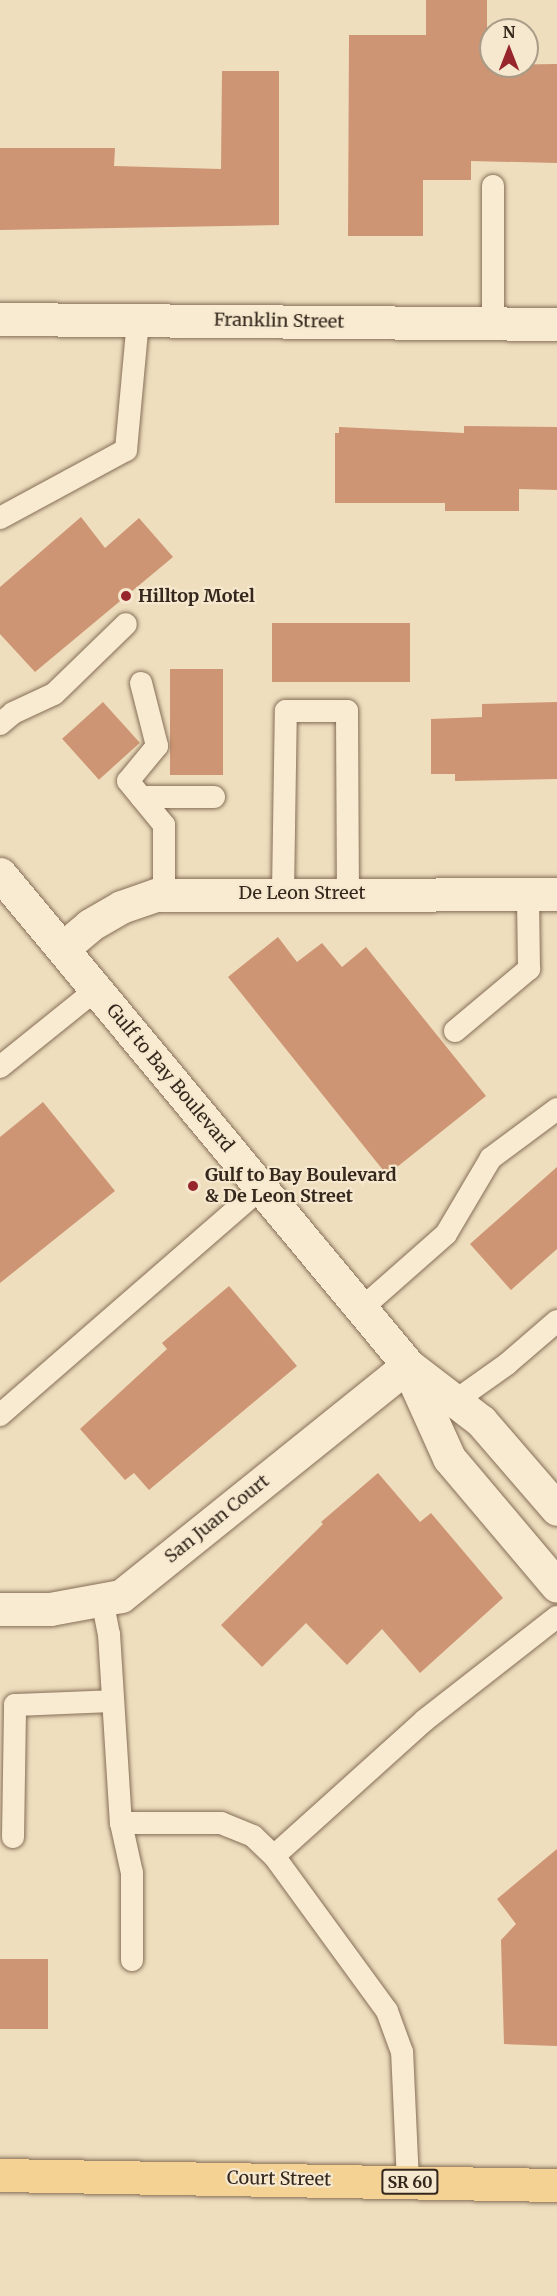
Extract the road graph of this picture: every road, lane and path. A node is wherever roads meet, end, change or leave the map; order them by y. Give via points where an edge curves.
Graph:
1 (493, 186) dead end
2 (0, 319) edge
3 (138, 320) junction
4 (493, 324) junction
5 (557, 324) edge
6 (0, 518) edge
7 (126, 624) dead end
8 (141, 683) dead end
9 (0, 724) edge
10 (141, 797) junction
11 (214, 797) dead end
12 (0, 874) edge
13 (283, 892) junction
14 (348, 893) junction
15 (543, 894) edge
16 (164, 895) junction
17 (63, 948) junction
18 (97, 989) junction
19 (455, 1031) dead end
20 (0, 1067) edge
21 (557, 1109) edge
22 (261, 1188) junction
23 (361, 1310) junction
24 (557, 1321) edge
25 (408, 1365) junction
26 (455, 1401) junction
27 (0, 1416) edge
28 (557, 1509) edge
29 (557, 1586) edge
30 (102, 1599) junction
31 (0, 1609) edge
32 (557, 1617) edge
33 (113, 1701) junction
34 (121, 1823) junction
35 (13, 1837) dead end
36 (274, 1856) junction
37 (132, 1960) dead end
38 (0, 2175) edge
39 (408, 2182) junction
40 (557, 2185) edge

1 - 4 lane
2 - 3 street, Franklin Street
3 - 4 street, Franklin Street
3 - 6 lane via 126,450
4 - 5 street, Franklin Street
7 - 9 lane via 54,694 13,713
8 - 10 lane via 157,746 128,781
10 - 11 lane
10 - 16 lane via 164,825
12 - 17 street, Gulf to Bay Boulevard
13 - 14 street, De Leon Street
13 - 14 lane via 286,711 347,711
13 - 16 street, De Leon Street
14 - 15 street, De Leon Street
15 - 19 lane via 529,969
16 - 17 street, De Leon Street via 120,907
17 - 18 street, Gulf to Bay Boulevard
18 - 20 lane
18 - 22 street, Gulf to Bay Boulevard
21 - 23 lane via 491,1158 446,1234
22 - 23 street, Gulf to Bay Boulevard
22 - 27 lane
23 - 25 street, Gulf to Bay Boulevard
24 - 26 lane
25 - 26 street, Gulf to Bay Boulevard
25 - 29 street, Gulf to Bay Boulevard via 449,1458
25 - 30 street, San Juan Court via 121,1596
26 - 28 street, Gulf to Bay Boulevard via 481,1421
30 - 31 street, San Juan Court via 50,1609
30 - 33 lane
32 - 36 lane via 425,1720
33 - 34 lane
33 - 35 lane via 15,1705
34 - 36 lane via 221,1823 253,1836
34 - 37 lane via 132,1873
36 - 39 lane via 387,2011 402,2052
38 - 39 main road, Court Street / SR 60
39 - 40 main road, Court Street / SR 60

